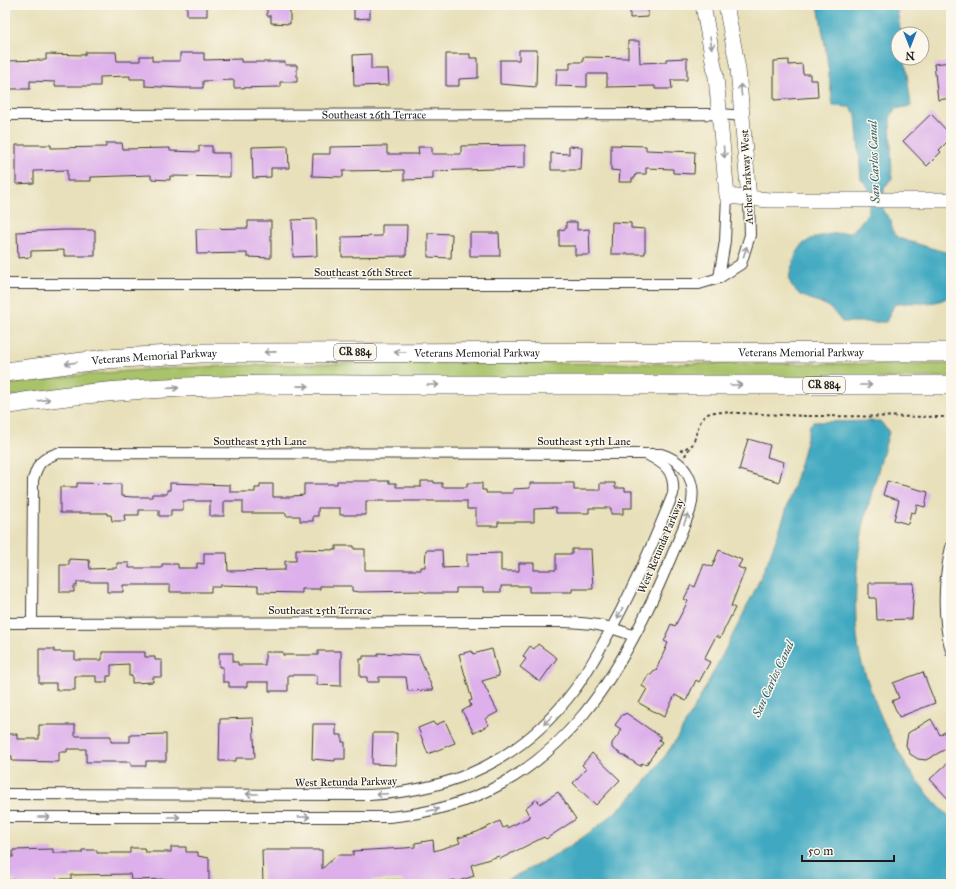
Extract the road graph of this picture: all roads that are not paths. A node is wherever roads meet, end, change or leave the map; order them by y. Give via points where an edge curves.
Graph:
1 (703, 5) edge
2 (726, 5) edge
3 (721, 114) junction
4 (5, 115) edge
5 (743, 116) junction
6 (727, 196) junction
7 (749, 199) junction
8 (951, 200) edge
9 (719, 278) junction
10 (5, 284) edge
11 (951, 341) edge
12 (547, 352) junction
13 (951, 352) edge
14 (5, 372) edge
15 (951, 386) edge
16 (5, 405) edge
17 (644, 453) junction
18 (951, 547) edge
19 (5, 623) edge
20 (32, 623) junction
21 (612, 627) junction
22 (634, 636) junction
23 (951, 651) edge
24 (5, 794) edge
25 (5, 817) edge

1 -> 3 street, Archer Parkway West via 709,29
5 -> 2 street, Archer Parkway West via 738,69
3 - 4 street, Southeast 26th Terrace
3 - 5 street, Southeast 26th Terrace
3 -> 6 street, Archer Parkway West
5 - 7 street, Archer Parkway West
6 - 7 street
6 - 9 street, Archer Parkway West via 725,241
7 - 8 street
9 -> 7 street, Archer Parkway West via 741,264 750,234
9 - 10 street, Southeast 26th Street via 699,284
11 - 12 highway via 673,340
12 - 13 highway, Veterans Memorial Parkway / CR 884
12 -> 14 highway, Veterans Memorial Parkway / CR 884 via 201,352 106,359
16 -> 15 highway, CR 884 via 77,395 211,387
17 - 20 street, Southeast 25th Lane via 58,453 45,457 36,467 33,480
17 -> 21 street, West Retunda Parkway via 660,461 671,473 673,494 655,540
22 -> 17 street, West Retunda Parkway via 672,556 694,499 683,466 674,458
18 - 23 street via 944,594
19 - 20 street, Southeast 25th Terrace
20 - 21 street, Southeast 25th Terrace via 564,622
21 - 22 street, Southeast 25th Terrace
21 -> 24 street, West Retunda Parkway via 576,688 537,731 484,767 426,789 370,795
25 -> 22 street, West Retunda Parkway via 388,817 443,808 495,788 547,754 590,709

